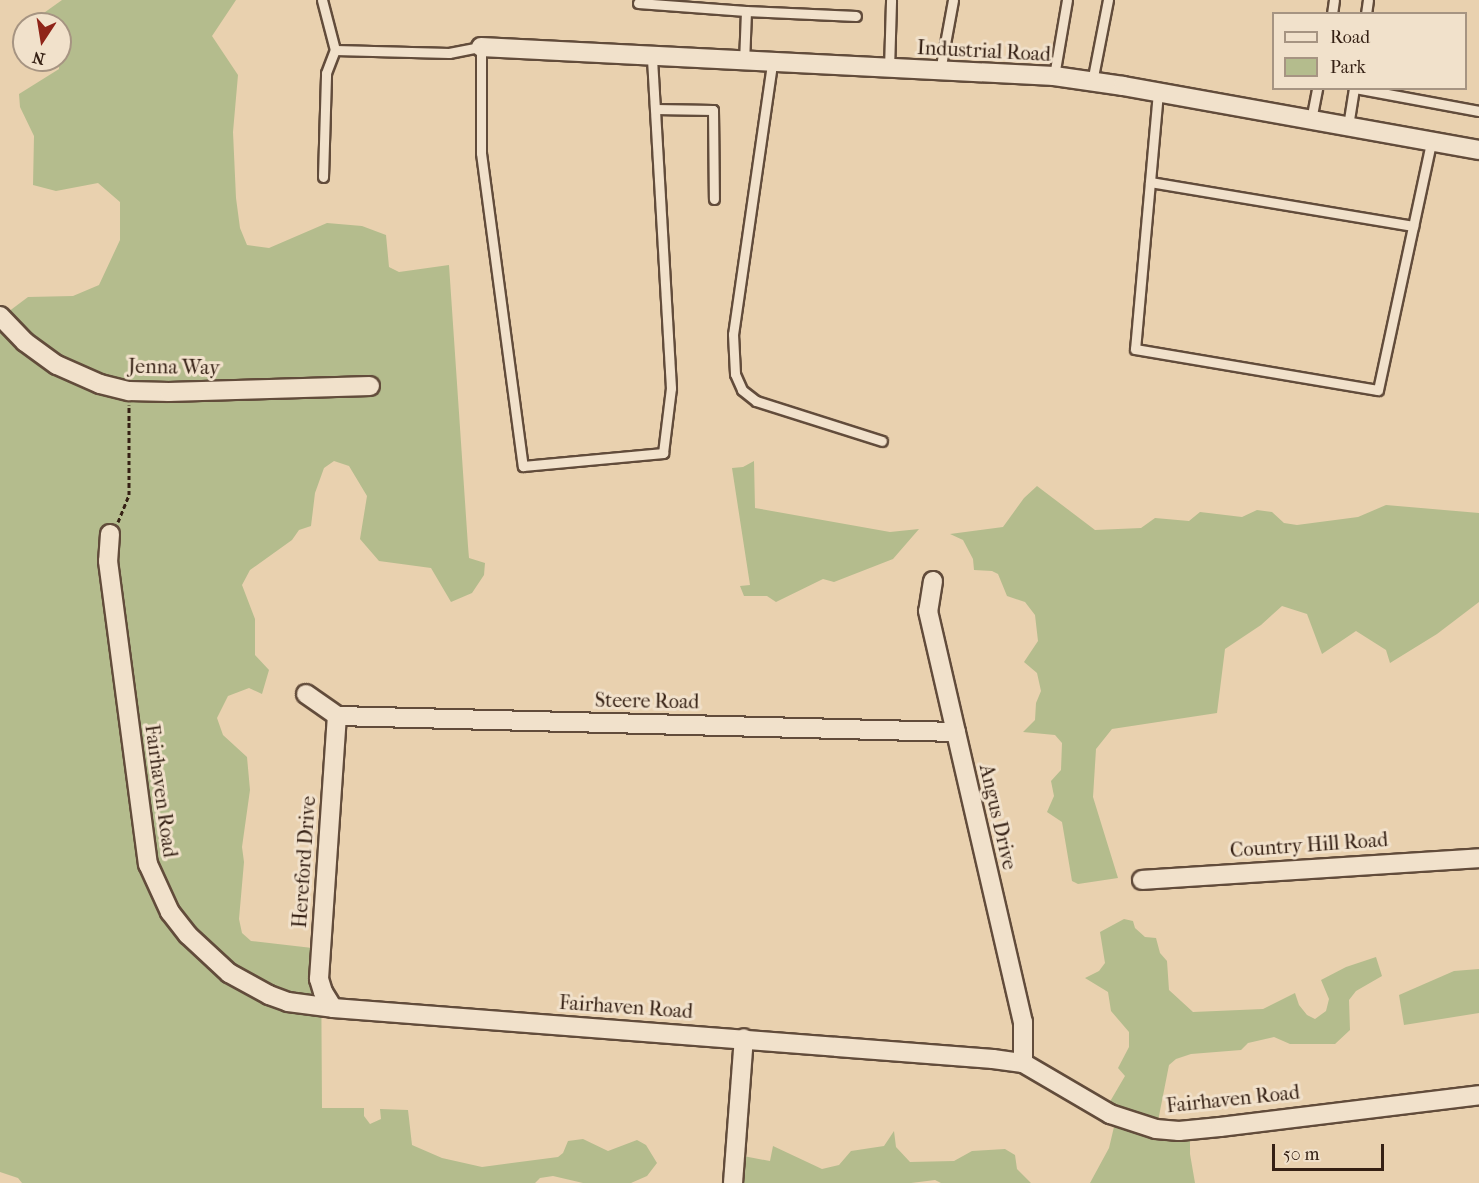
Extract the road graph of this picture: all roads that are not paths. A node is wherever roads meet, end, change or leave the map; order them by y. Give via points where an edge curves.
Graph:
1 (322, 0) edge
2 (891, 0) edge
3 (953, 0) edge
4 (1067, 0) edge
5 (1108, 0) edge
6 (638, 3) dead end
7 (746, 11) junction
8 (856, 16) dead end
9 (481, 47) junction
10 (335, 50) junction
11 (652, 58) junction
12 (744, 63) junction
13 (772, 64) junction
14 (889, 69) junction
15 (940, 70) junction
16 (1054, 76) junction
17 (1092, 82) junction
18 (1317, 90) edge
19 (1354, 90) edge
20 (1365, 90) edge
21 (1158, 92) junction
22 (655, 109) junction
23 (1479, 111) edge
24 (1311, 120) junction
25 (1348, 126) junction
26 (1431, 142) junction
27 (1479, 150) edge
28 (323, 177) dead end
29 (1150, 182) junction
30 (714, 199) dead end
31 (1413, 226) junction
32 (0, 316) edge
33 (370, 386) dead end
34 (882, 441) dead end
35 (110, 534) road end
36 (933, 581) dead end
37 (306, 694) dead end
38 (337, 716) junction
39 (956, 732) junction
40 (1479, 858) edge
41 (1142, 880) dead end
42 (333, 1008) junction
43 (744, 1038) junction
44 (1023, 1063) junction
45 (1479, 1095) edge
46 (734, 1183) edge

1 - 10 lane
2 - 14 lane
3 - 15 lane
4 - 16 lane
5 - 17 lane
6 - 7 lane
7 - 8 lane
7 - 12 lane
9 - 10 lane via 449,53
9 - 11 street, Industrial Road
9 - 22 lane via 481,153 523,466 663,453 671,388
10 - 28 lane via 327,73
11 - 12 street, Industrial Road
11 - 22 lane
12 - 13 street, Industrial Road
13 - 14 street, Industrial Road
13 - 34 lane via 733,334 735,374 742,390 756,401
14 - 15 street, Industrial Road
15 - 16 street, Industrial Road
16 - 17 street, Industrial Road
17 - 21 street, Industrial Road
18 - 24 lane
19 - 25 lane
20 - 23 lane
21 - 24 street, Industrial Road
21 - 29 lane
22 - 30 lane via 713,110
24 - 25 street, Industrial Road
25 - 26 street, Industrial Road
26 - 27 street, Industrial Road
26 - 31 lane
29 - 31 lane
29 - 31 lane via 1135,349 1378,390
32 - 33 street, Jenna Way via 25,342 57,365 100,384 129,391
35 - 42 street, Fairhaven Road via 108,561 142,829 156,887 188,935 229,973 250,987 288,1002
36 - 39 street, Angus Drive via 928,611
37 - 38 street
38 - 39 street, Steere Road
38 - 42 street, Hereford Drive via 319,979
39 - 44 street, Angus Drive via 1023,1022
40 - 41 street, Country Hill Road
42 - 43 street, Fairhaven Road
43 - 44 street, Fairhaven Road
43 - 46 street
44 - 45 street, Fairhaven Road via 1117,1117 1156,1129 1179,1131

